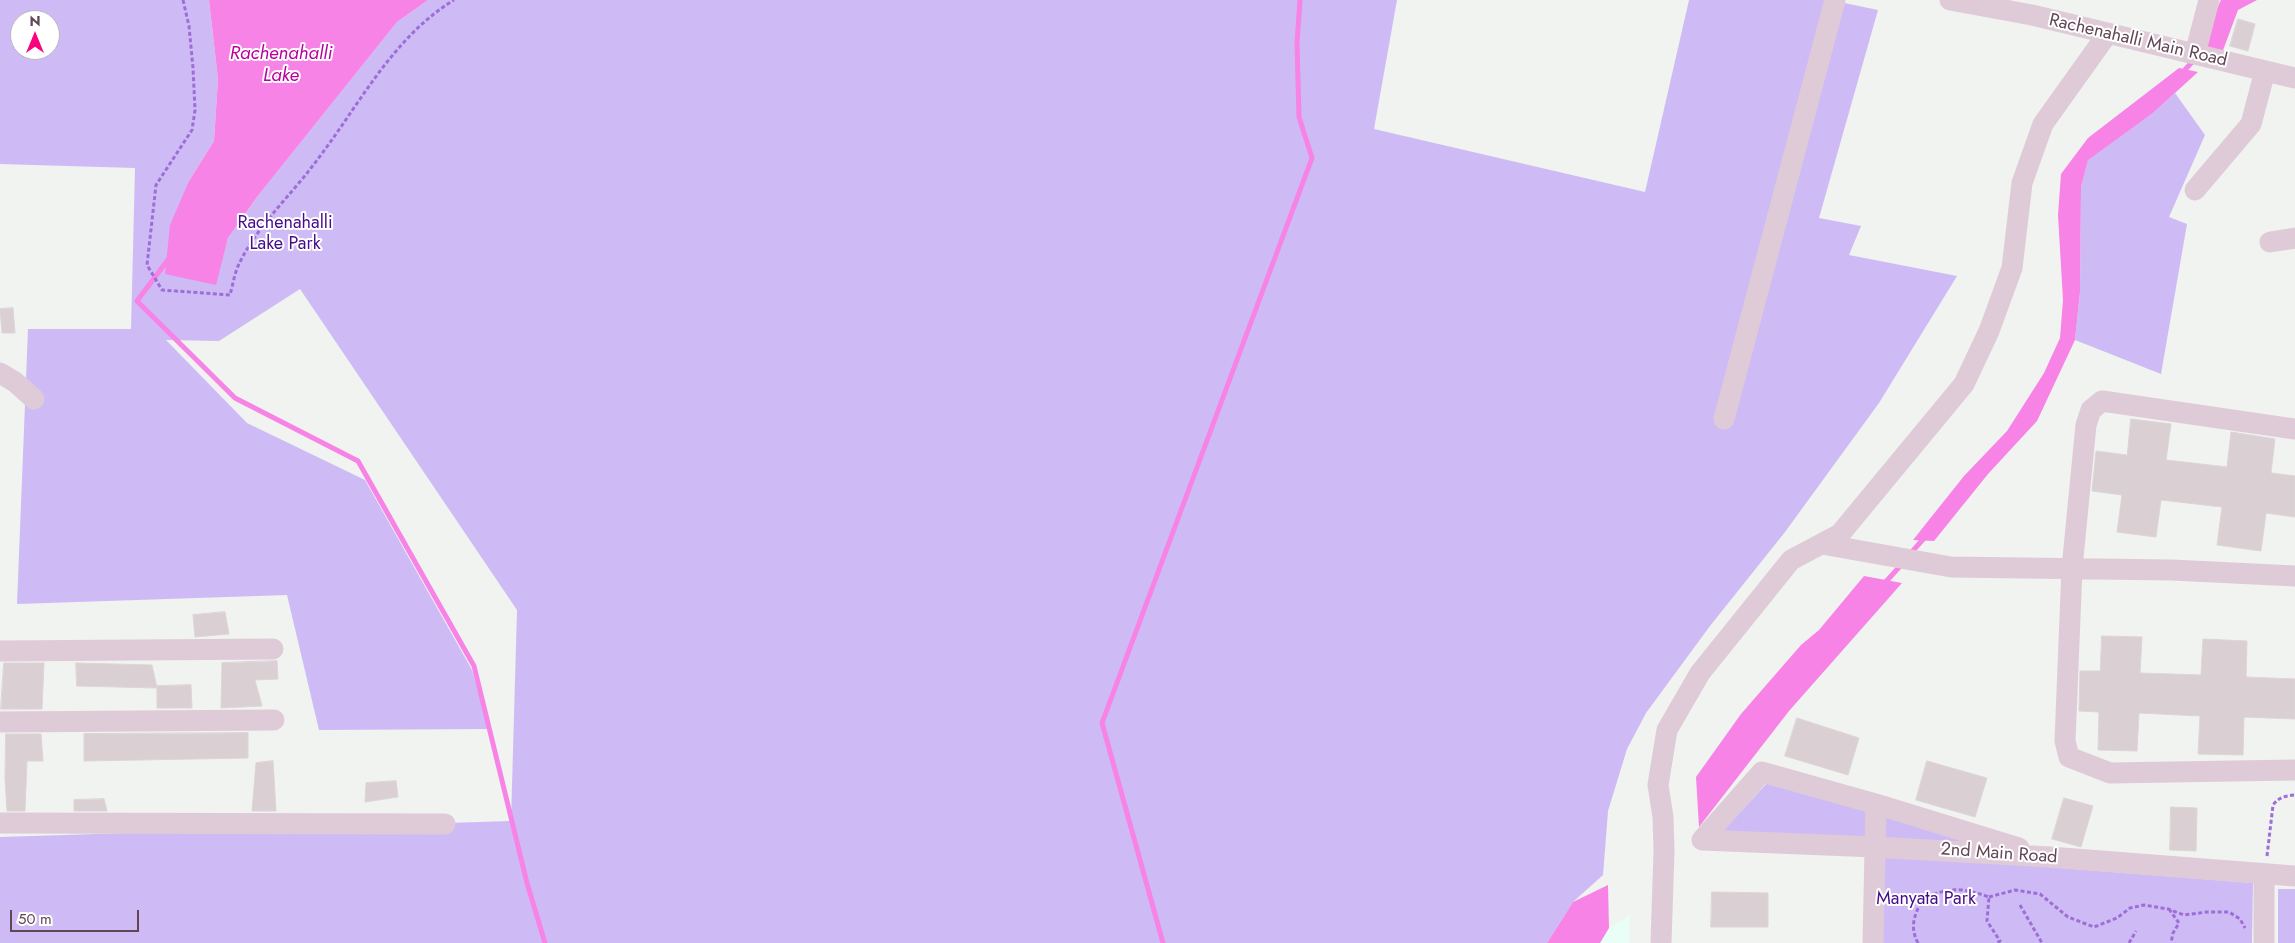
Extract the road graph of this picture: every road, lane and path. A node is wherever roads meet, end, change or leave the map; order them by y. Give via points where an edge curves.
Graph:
1 (183, 0) edge
2 (454, 0) edge
3 (1835, 0) edge
4 (1950, 0) edge
5 (2209, 1) edge
6 (2108, 34) junction
7 (2187, 53) junction
8 (2265, 71) junction
9 (2295, 78) edge
10 (2195, 190) dead end
11 (2295, 238) edge
12 (2270, 242) dead end
13 (0, 373) edge
14 (34, 399) dead end
15 (1724, 419) dead end
16 (2295, 429) edge
17 (1822, 544) junction
18 (2072, 568) junction
19 (2295, 576) edge
20 (272, 648) dead end
21 (0, 651) edge
22 (274, 720) dead end
23 (0, 722) edge
24 (2295, 770) edge
25 (2295, 795) edge
26 (1876, 804) junction
27 (0, 823) edge
28 (445, 824) dead end
29 (1875, 847) junction
30 (2050, 857) junction
31 (2264, 875) junction
32 (2295, 876) edge
33 (1988, 897) junction
34 (2020, 906) dead end
35 (2168, 909) junction
36 (2136, 932) dead end
37 (2256, 938) edge
38 (2000, 942) edge
39 (1661, 943) edge
40 (1873, 943) edge
41 (1918, 943) edge
42 (2042, 943) edge
43 (2129, 943) edge
44 (2171, 943) edge

1 - 2 path via 193,68 194,116 192,130 156,185 147,265 162,290 230,295 239,262 407,37 433,13
3 - 15 street
4 - 6 street, Rachenahalli Main Road
5 - 7 street via 2200,33
6 - 7 street, Rachenahalli Main Road
6 - 17 street via 2043,124 2022,184 2012,268 1989,331 1964,384 1840,534
7 - 8 street, Rachenahalli Main Road
8 - 9 street, Rachenahalli Main Road
8 - 10 street via 2251,124
11 - 12 street
13 - 14 street
16 - 18 street via 2102,401 2091,410 2086,425
17 - 18 street via 1951,567
17 - 39 street via 1791,560 1700,673 1667,730 1658,785 1663,826
18 - 19 street
18 - 24 street via 2065,741 2069,757 2110,773
20 - 21 street
22 - 23 street
25 - 31 path via 2277,800 2273,805
26 - 29 street
26 - 29 street, 2nd Main Road via 1762,772 1702,840
26 - 30 street
27 - 28 street
29 - 30 street, 2nd Main Road
29 - 40 street
30 - 31 street, 2nd Main Road
31 - 32 street, 2nd Main Road
31 - 37 street
33 - 35 path via 2015,890 2040,894 2068,917 2094,928 2130,908 2144,905
33 - 38 path via 1987,921
33 - 41 path via 1965,889 1940,891 1922,899 1912,922
34 - 42 path
35 - 37 path via 2184,915 2229,912
35 - 44 path via 2180,923
36 - 43 path

